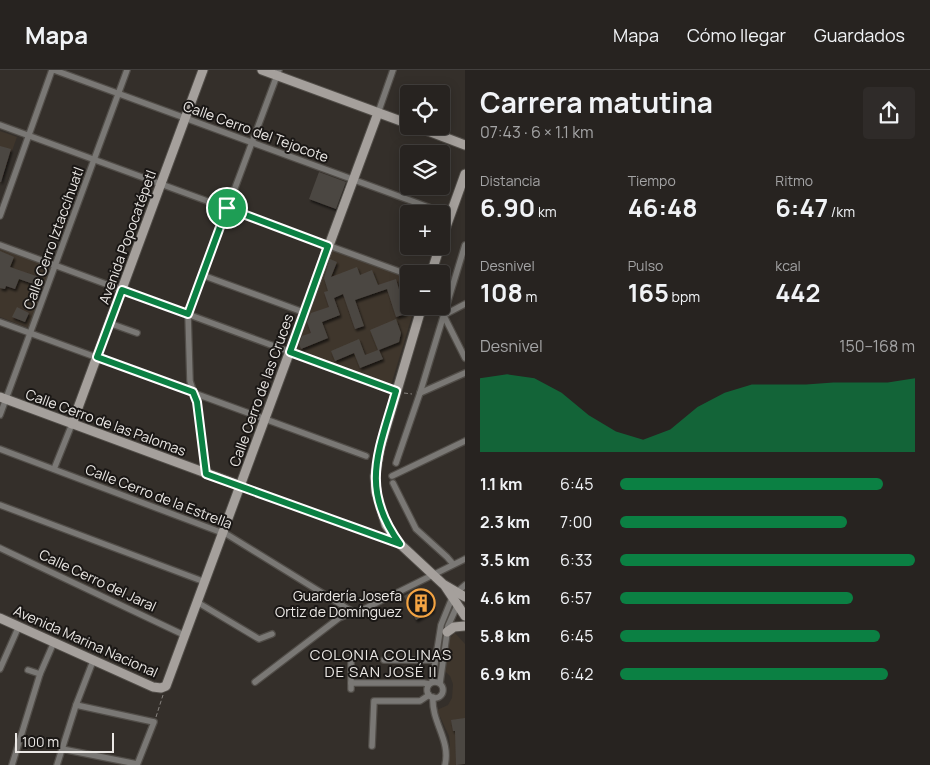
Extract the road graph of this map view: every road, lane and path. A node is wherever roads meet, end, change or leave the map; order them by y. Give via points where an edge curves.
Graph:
1 (53, 70) edge
2 (127, 70) edge
3 (203, 70) edge
4 (262, 70) edge
5 (393, 70) edge
6 (278, 73) edge
7 (119, 93) junction
8 (378, 113) junction
9 (185, 118) junction
10 (400, 121) edge
11 (0, 125) edge
12 (28, 135) junction
13 (439, 135) edge
14 (252, 142) junction
15 (465, 145) edge
16 (96, 159) junction
17 (465, 174) edge
18 (354, 180) junction
19 (161, 184) junction
20 (423, 205) edge
21 (227, 208) junction
22 (450, 215) edge
23 (0, 216) edge
24 (0, 245) edge
25 (465, 245) edge
26 (328, 246) junction
27 (57, 266) junction
28 (400, 272) edge
29 (202, 275) junction
30 (122, 290) junction
31 (450, 295) edge
32 (465, 304) edge
33 (303, 312) junction
34 (450, 312) edge
35 (188, 314) junction
36 (419, 315) edge
37 (444, 315) joint
38 (0, 322) edge
39 (109, 323) junction
40 (31, 333) junction
41 (137, 334) dead end
42 (290, 352) junction
43 (97, 357) junction
44 (465, 358) edge
45 (465, 373) edge
46 (396, 391) junction
47 (193, 392) junction
48 (420, 394) junction
49 (3, 398) edge
50 (0, 415) edge
51 (265, 419) junction
52 (72, 424) junction
53 (465, 441) edge
54 (0, 449) edge
55 (366, 456) dead end
56 (396, 463) dead end
57 (54, 469) junction
58 (206, 474) junction
59 (392, 476) dead end
60 (393, 483) dead end
61 (241, 486) junction
62 (0, 505) edge
63 (223, 533) junction
64 (400, 544) junction
65 (0, 548) edge
66 (465, 558) edge
67 (453, 564) junction
68 (433, 574) junction
69 (205, 582) junction
70 (465, 585) edge
71 (460, 598) edge
72 (197, 602) junction
73 (353, 612) junction
74 (465, 616) edge
75 (0, 618) edge
76 (19, 626) junction
77 (465, 626) edge
78 (447, 632) junction
79 (272, 634) dead end
80 (184, 635) junction
81 (54, 642) junction
82 (351, 658) dead end
83 (384, 660) dead end
84 (435, 660) junction
85 (93, 661) junction
86 (1, 665) edge
87 (28, 670) dead end
88 (40, 674) junction
89 (254, 682) dead end
90 (431, 683) junction
91 (440, 683) junction
92 (161, 688) junction
93 (431, 696) junction
94 (76, 705) junction
95 (154, 722) junction
96 (372, 746) dead end
97 (62, 749) junction
98 (137, 764) edge
99 (12, 765) edge
100 (57, 765) edge
101 (445, 765) edge

1 - 7 street, Calle Cerro del Tejocote
1 - 12 street
2 - 7 street, Calle Cerro Iztaccíhuatl
3 - 9 street, Avenida Popocatépetl
4 - 6 street
5 - 8 street, Calle Cerro de las Cruces
6 - 8 street
6 - 14 street
7 - 9 street, Calle Cerro del Tejocote
7 - 16 street, Calle Cerro Iztaccíhuatl
8 - 10 street
8 - 18 street, Calle Cerro de las Cruces
9 - 14 street, Calle Cerro del Tejocote
9 - 19 street, Avenida Popocatépetl
11 - 12 street
12 - 16 street
12 - 23 street
13 - 15 street
14 - 18 street, Calle Cerro del Tejocote
14 - 21 street
16 - 19 street
16 - 27 street, Calle Cerro Iztaccíhuatl
17 - 22 street
18 - 20 street, Calle Cerro del Tejocote
18 - 26 street, Calle Cerro de las Cruces
19 - 21 street
19 - 30 street, Avenida Popocatépetl
21 - 26 street
21 - 29 street
24 - 27 street
25 - 31 street
26 - 28 street
26 - 33 street, Calle Cerro de las Cruces
27 - 30 street
27 - 40 street, Calle Cerro Iztaccíhuatl
29 - 33 street
29 - 35 street
30 - 35 street
30 - 39 street, Avenida Popocatépetl
32 - 34 street
33 - 42 street, Calle Cerro de las Cruces
35 - 42 street
35 - 47 street
36 - 46 street
37 - 44 street
37 - 48 street
38 - 40 street
39 - 41 street
39 - 43 street, Avenida Popocatépetl
40 - 43 street
40 - 49 street, Calle Cerro Iztaccíhuatl
42 - 46 street
42 - 51 street, Calle Cerro de las Cruces
43 - 47 street
43 - 52 street, Avenida Popocatépetl
45 - 48 street
46 - 48 path
46 - 64 street via 380,448 375,484 384,518
47 - 51 street
47 - 58 street
48 - 56 street
49 - 50 street, Calle Cerro Iztaccíhuatl
49 - 52 street, Calle Cerro de las Palomas
51 - 55 street
51 - 61 street, Calle Cerro de las Cruces
52 - 57 street, Avenida Popocatépetl
52 - 58 street, Calle Cerro de las Palomas
53 - 59 street
54 - 57 street, Calle Cerro de la Estrella
57 - 63 street, Calle Cerro de la Estrella
58 - 61 street, Calle Cerro de las Palomas
60 - 67 street via 416,529
61 - 63 street, Calle Cerro de las Cruces
61 - 64 street, Calle Cerro de las Palomas
62 - 69 street
63 - 69 street, Calle Cerro de las Cruces
63 - 73 street, Calle Cerro de la Estrella
64 - 68 street
65 - 80 street, Calle Cerro del Jaral
66 - 67 street
67 - 68 street
68 - 71 street
68 - 73 street
69 - 72 street, Calle Cerro de las Cruces
70 - 71 street
71 - 74 street
71 - 78 street
71 - 84 street via 443,618
72 - 79 street via 261,640
72 - 80 street, Calle Cerro de las Cruces
73 - 89 street via 329,624
75 - 76 street, Avenida Marina Nacional
76 - 81 street, Avenida Marina Nacional
76 - 86 street
77 - 78 street
78 - 91 street
80 - 92 street, Calle Cerro de las Cruces via 166,686
81 - 85 street, Avenida Marina Nacional
81 - 88 street
82 - 90 street via 351,686
83 - 84 street
84 - 90 street
85 - 92 street, Avenida Marina Nacional
85 - 94 street
87 - 88 street
88 - 99 street
90 - 91 street
90 - 93 street via 427,690
91 - 93 street via 442,694
92 - 95 path via 163,699
93 - 96 street via 420,700 374,701
93 - 101 street via 433,713 446,745
94 - 95 street
94 - 97 street
95 - 98 street
97 - 98 street
97 - 100 street

